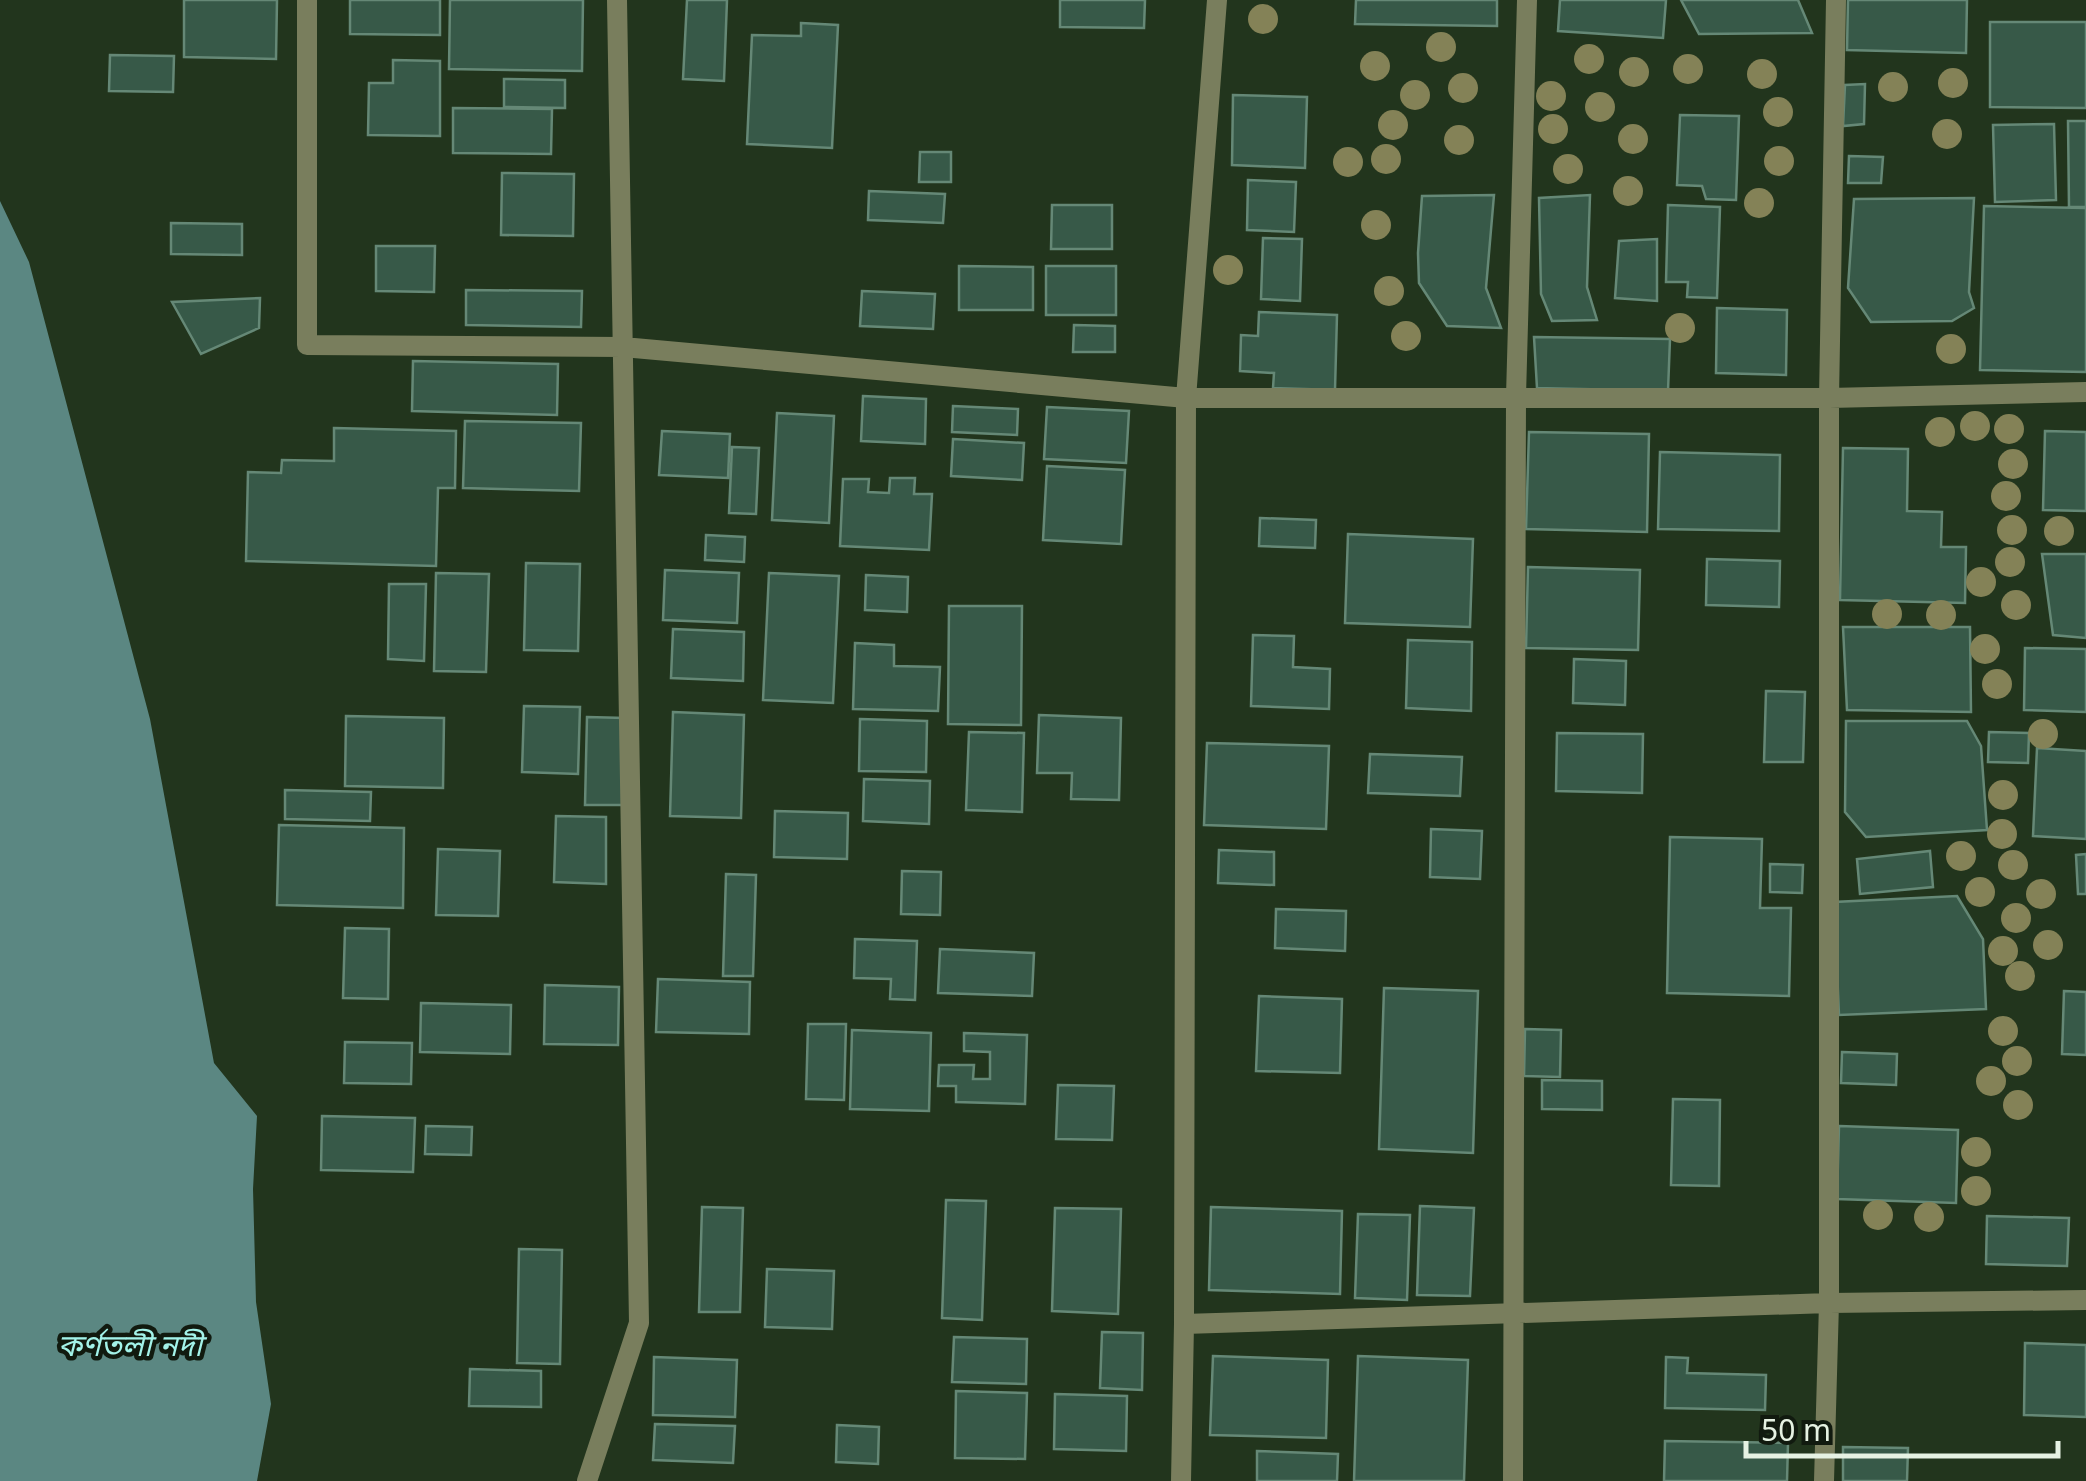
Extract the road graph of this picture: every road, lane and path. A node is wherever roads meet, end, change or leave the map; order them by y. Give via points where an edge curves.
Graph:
1 (307, 0) edge
2 (617, 0) edge
3 (1217, 0) edge
4 (1528, 0) edge
5 (1836, 0) edge
6 (623, 346) junction
7 (2086, 392) edge
8 (1516, 396) junction
9 (1186, 398) junction
10 (1829, 398) junction
11 (2086, 1300) edge
12 (1829, 1304) junction
13 (1515, 1313) junction
14 (1184, 1324) junction
15 (587, 1481) edge
16 (1181, 1481) edge
17 (1512, 1481) edge
18 (1824, 1481) edge

1 - 6 street via 306,345
2 - 6 street
3 - 9 street
4 - 8 street
5 - 10 street
6 - 9 street
6 - 15 street via 639,1323
7 - 10 street
8 - 9 street
8 - 10 street
8 - 13 street
9 - 14 street
10 - 12 street
11 - 12 street
12 - 13 street
12 - 18 street
13 - 14 street
13 - 17 street
14 - 16 street

